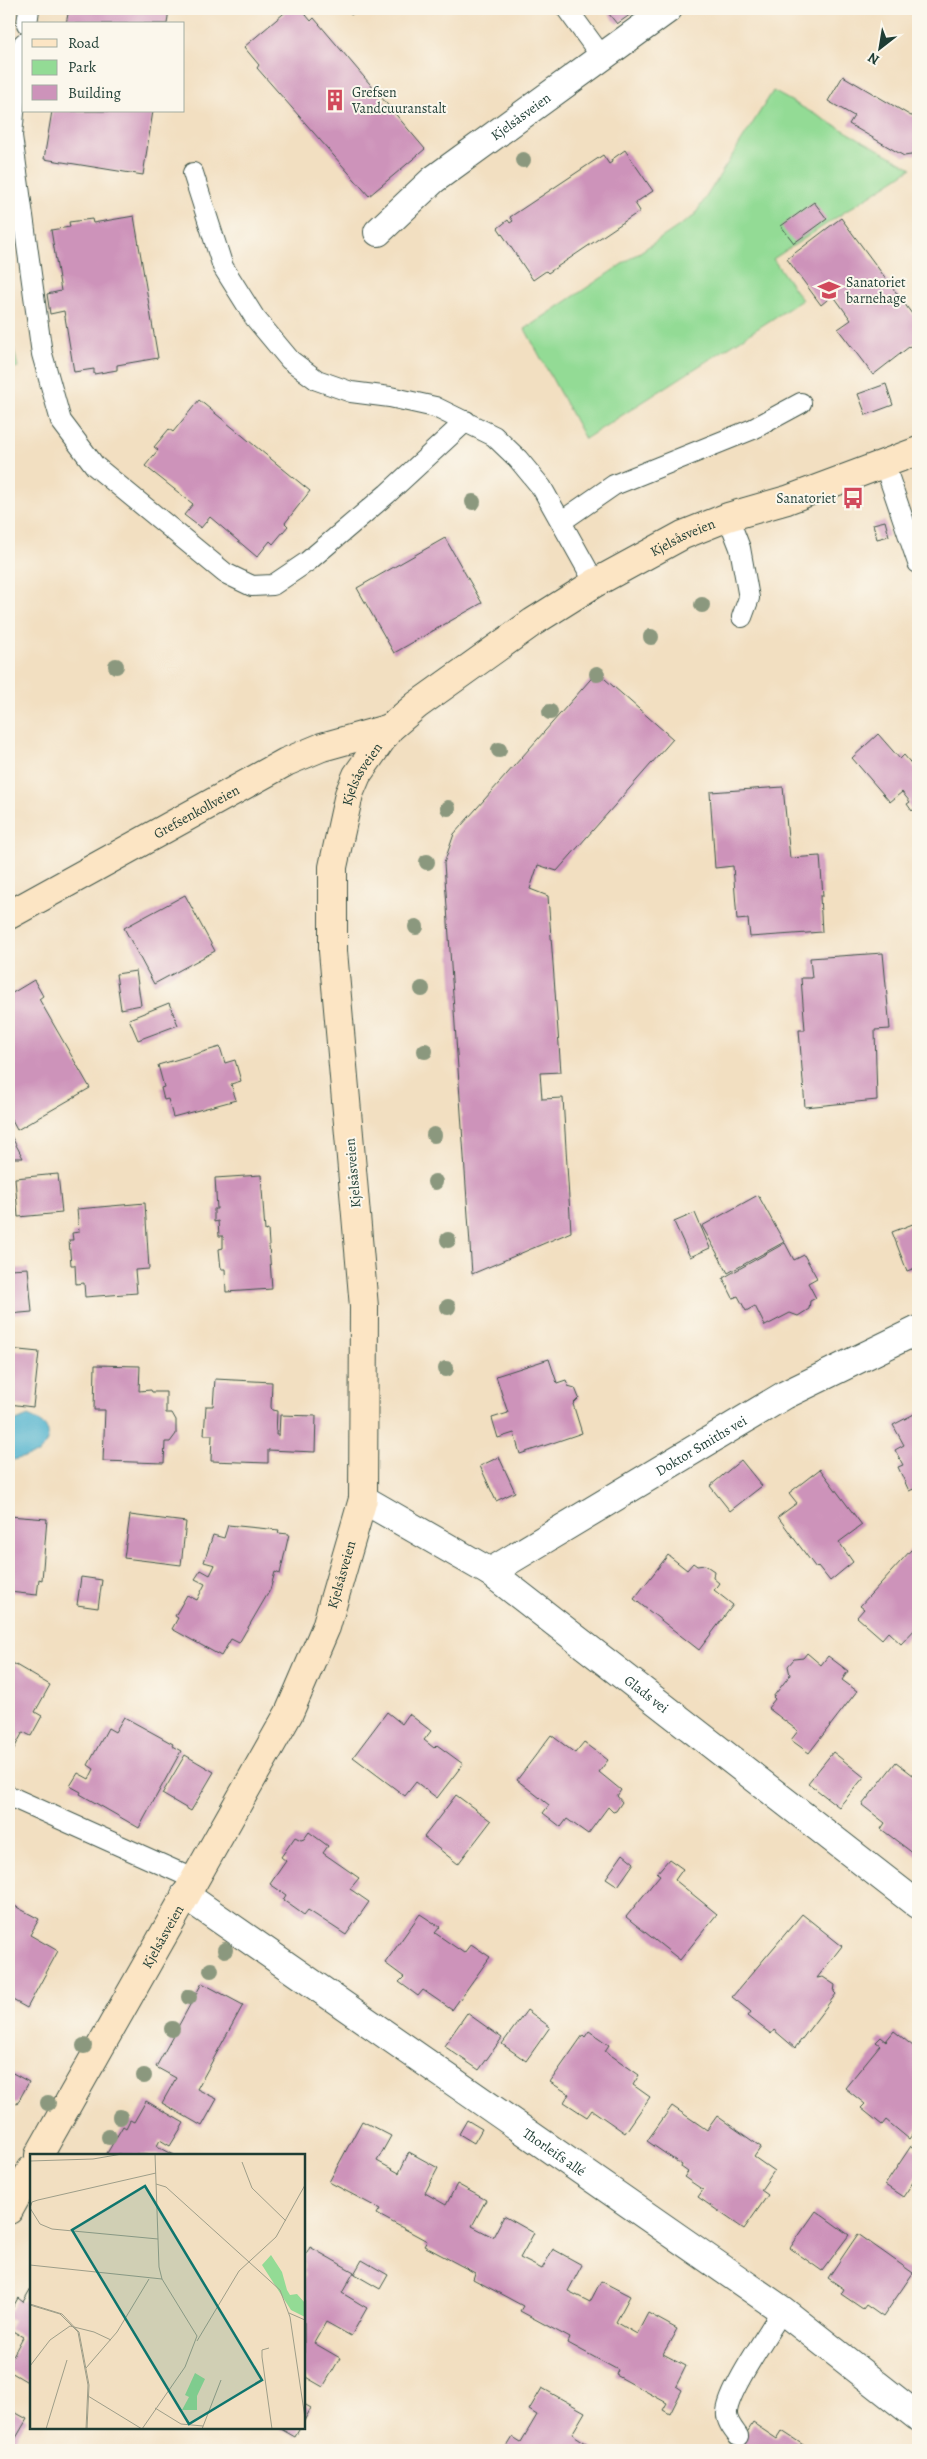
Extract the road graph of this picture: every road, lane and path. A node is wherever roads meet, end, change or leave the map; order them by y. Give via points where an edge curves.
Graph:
1 (29, 9) edge
2 (567, 9) edge
3 (668, 9) edge
4 (27, 22) edge
5 (22, 54) edge
6 (602, 57) junction
7 (193, 172) dead end
8 (378, 232) dead end
9 (801, 403) dead end
10 (466, 422) junction
11 (918, 451) edge
12 (884, 463) junction
13 (728, 517) junction
14 (562, 521) junction
15 (918, 563) edge
16 (595, 583) junction
17 (742, 617) dead end
18 (390, 728) junction
19 (9, 915) edge
20 (918, 1330) edge
21 (363, 1499) junction
22 (490, 1572) junction
23 (9, 1796) edge
24 (189, 1887) junction
25 (918, 1905) edge
26 (40, 2154) edge
27 (30, 2172) edge
28 (9, 2210) edge
29 (782, 2310) junction
30 (918, 2417) edge
31 (738, 2436) dead end

1 - 4 lane
2 - 6 lane
3 - 6 street, Kjelsåsveien
5 - 10 lane via 12,136 42,354 62,421 95,466 225,573 252,586 273,585 308,562
6 - 8 street, Kjelsåsveien via 433,180
7 - 10 lane via 223,267 255,318 290,360 317,380 351,392 435,407
9 - 14 lane via 753,429 614,485
10 - 14 lane via 494,436 518,459 542,488
11 - 12 street, Kjelsåsveien
12 - 13 street, Kjelsåsveien via 787,500
12 - 15 lane
13 - 16 street, Kjelsåsveien via 683,535
13 - 17 lane via 740,548 749,598
14 - 16 lane
16 - 18 street, Kjelsåsveien via 533,622
18 - 19 street, Grefsenkollveien via 322,747 286,762
18 - 21 street, Kjelsåsveien via 357,775 349,794 333,867 333,951 364,1306
20 - 22 street, Doktor Smiths vei via 785,1395
21 - 22 street, Glads vei
21 - 24 street, Kjelsåsveien via 326,1627 289,1713
22 - 25 street, Glads vei
23 - 24 lane
24 - 26 street, Kjelsåsveien
24 - 29 street, Thorleifs allé
27 - 28 street
29 - 30 street, Thorleifs allé
29 - 31 lane via 734,2391 726,2413

